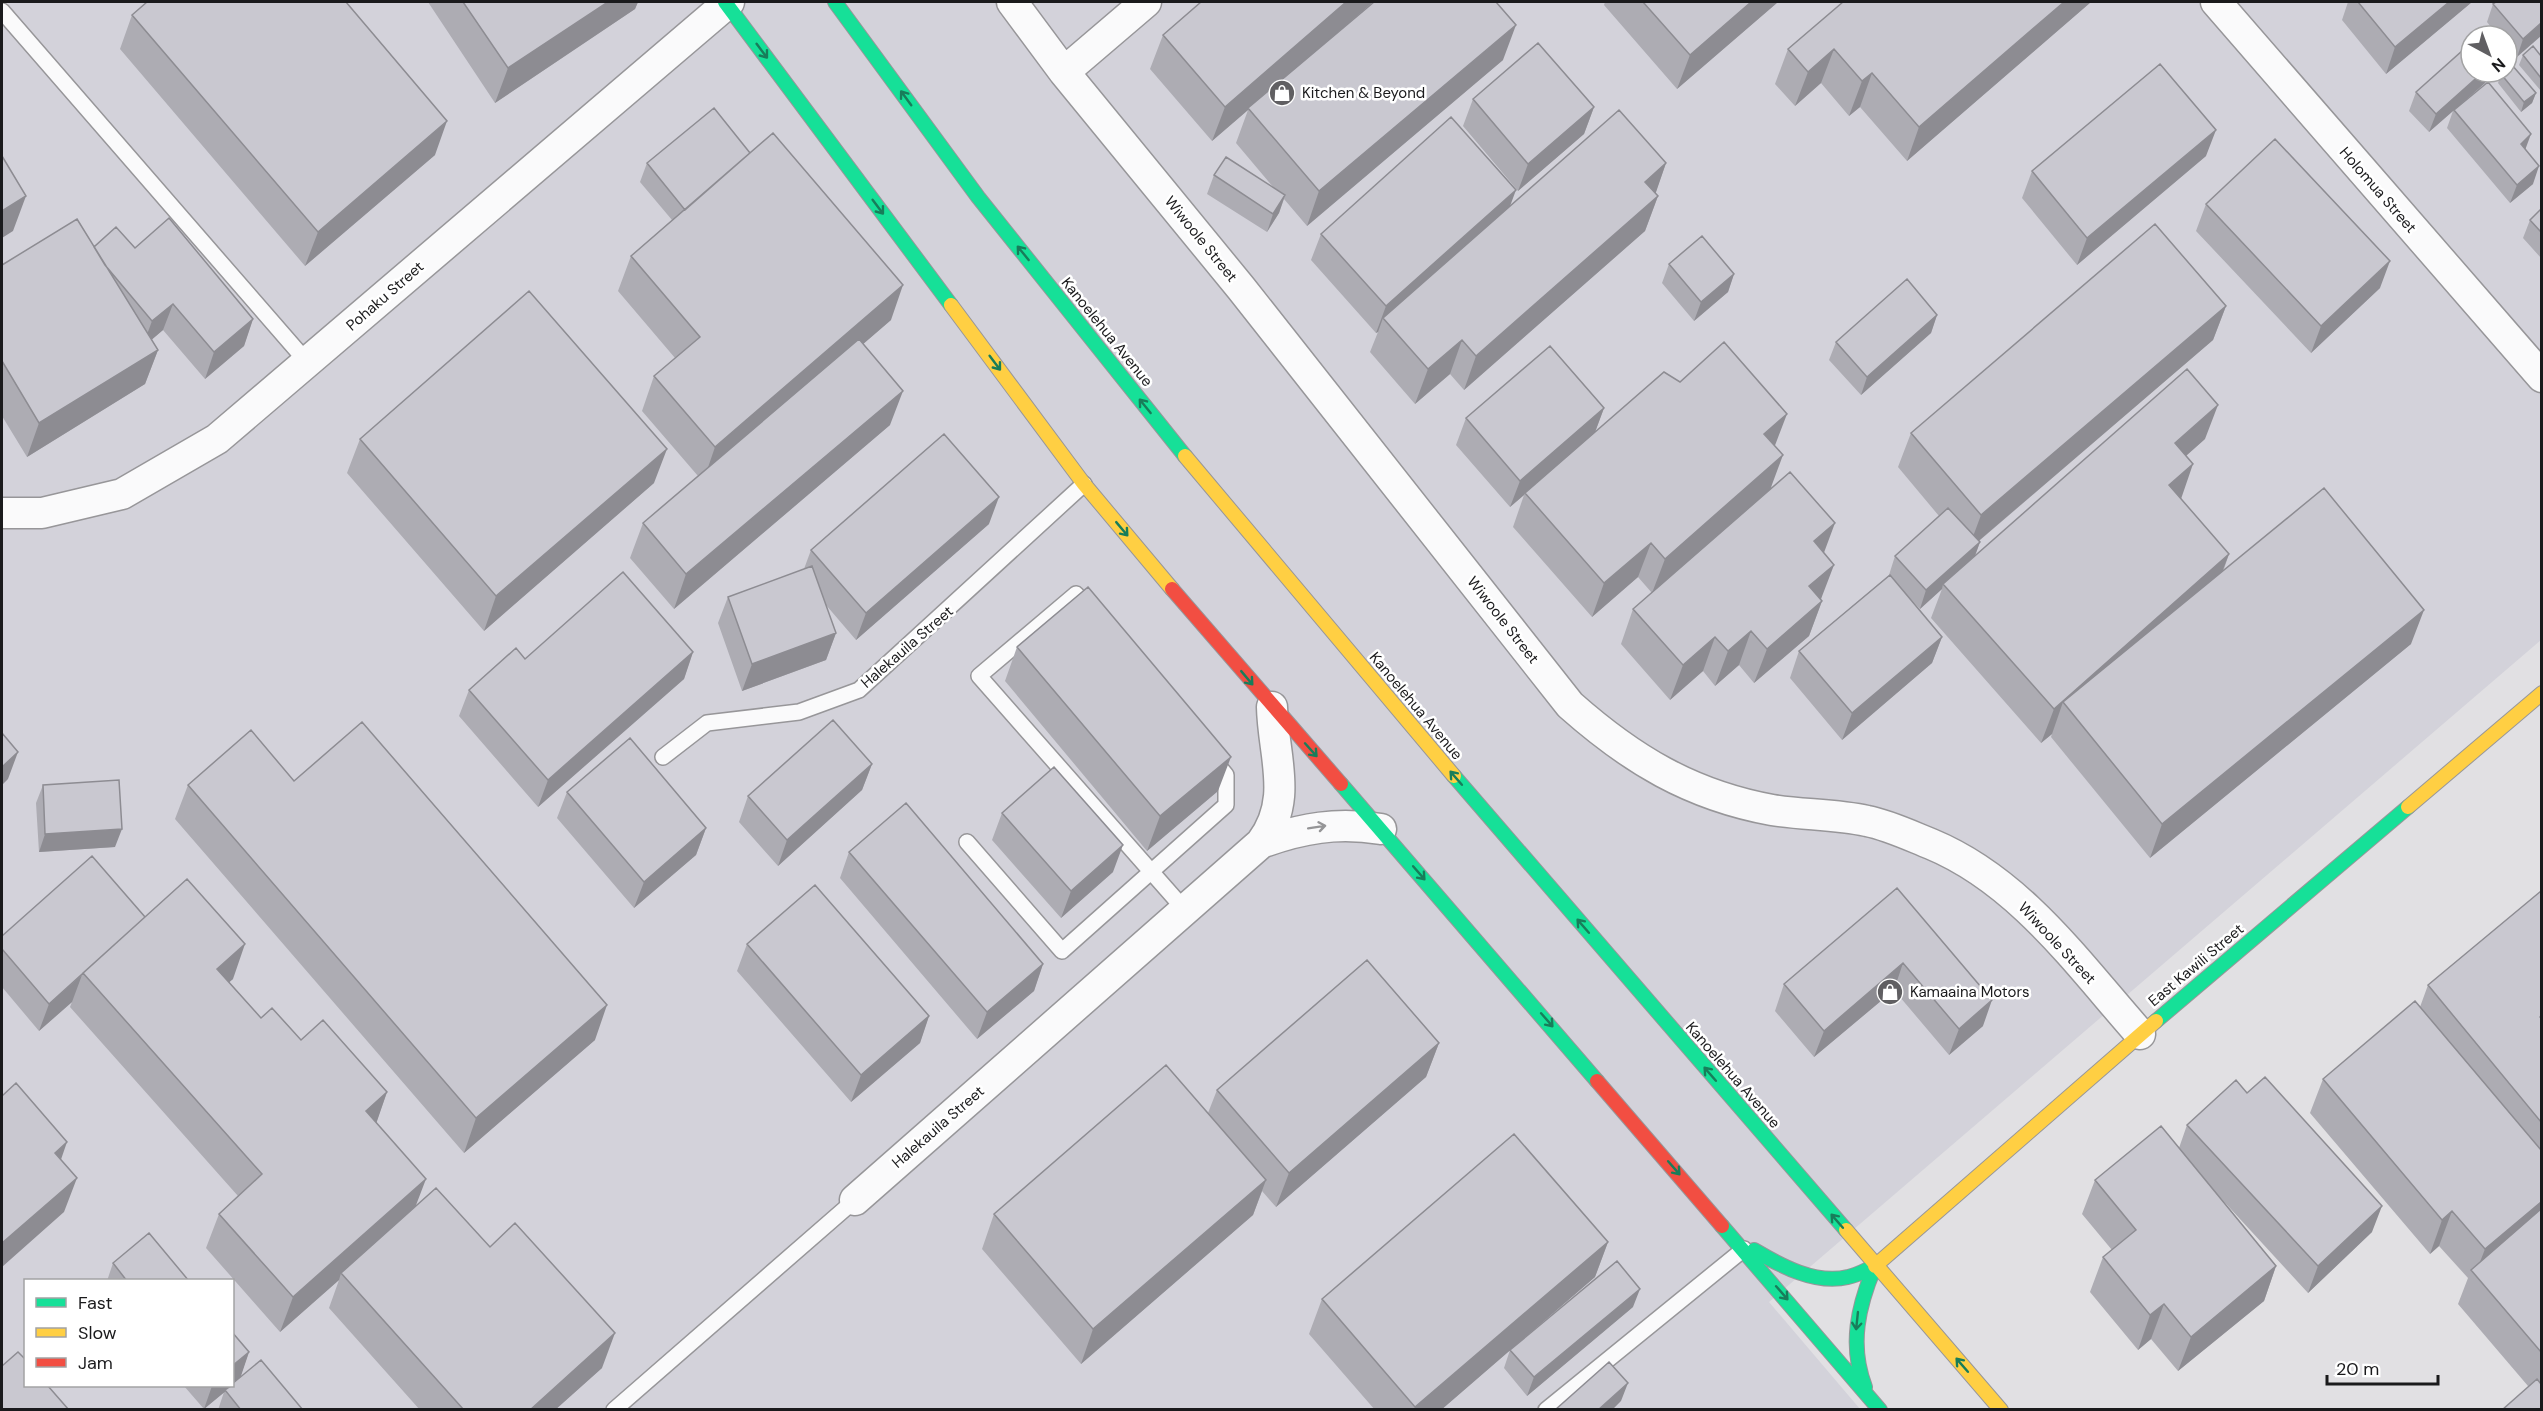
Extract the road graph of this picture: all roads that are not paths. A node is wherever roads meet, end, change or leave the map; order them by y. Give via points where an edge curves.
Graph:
1 (727, 2) edge
2 (835, 2) edge
3 (1012, 2) edge
4 (1146, 2) edge
5 (2216, 2) edge
6 (2, 11) edge
7 (1064, 72) junction
8 (307, 362) junction
9 (2541, 377) edge
10 (1084, 484) junction
11 (2, 513) edge
12 (1098, 621) edge
13 (2541, 693) edge
14 (1272, 707) junction
15 (1204, 748) edge
16 (663, 757) dead end
17 (1381, 829) junction
18 (967, 842) dead end
19 (1261, 843) junction
20 (1152, 872) junction
21 (1185, 910) junction
22 (2140, 1034) junction
23 (855, 1200) joint
24 (1739, 1243) junction
25 (1875, 1266) junction
26 (1876, 1404) edge
27 (614, 1410) edge
28 (1546, 1410) edge
29 (2001, 1410) edge

1 - 8 street, Pohaku Street
1 -> 10 main road
25 -> 2 main road, Kanoelehua Avenue via 1400,713 1181,451 978,197
3 - 7 street, Wiwoole Street
4 - 7 street
5 - 9 street, Holomua Street
6 - 8 lane
7 - 22 street, Wiwoole Street via 1578,712 1608,739 1650,767 1712,796 1772,810 1867,821 1932,844 1985,873 2032,912
8 - 11 street, Pohaku Street via 217,439 122,494 42,513
10 -> 14 main road
10 - 16 lane, Halekauila Street via 859,690 800,712 707,723
12 - 20 lane via 1076,594 979,676
13 - 22 main road, East Kawili Street
14 -> 17 main road
14 - 19 street, Halekauila Street via 1280,775 1279,808
15 - 20 lane via 1226,775 1226,805
19 -> 17 street, Halekauila Street via 1321,826 1351,824
17 -> 24 main road
18 - 20 lane via 1062,951
19 - 21 street, Halekauila Street
20 - 21 lane
21 - 23 street, Halekauila Street
22 - 25 main road, East Kawili Street
23 - 27 lane, Halekauila Street
24 - 25 main road via 1775,1263 1826,1278 1847,1277
24 -> 26 main road
24 - 28 lane
25 -> 26 main road via 1861,1297 1856,1348 1858,1372
29 -> 25 main road, Kanoelehua Avenue

